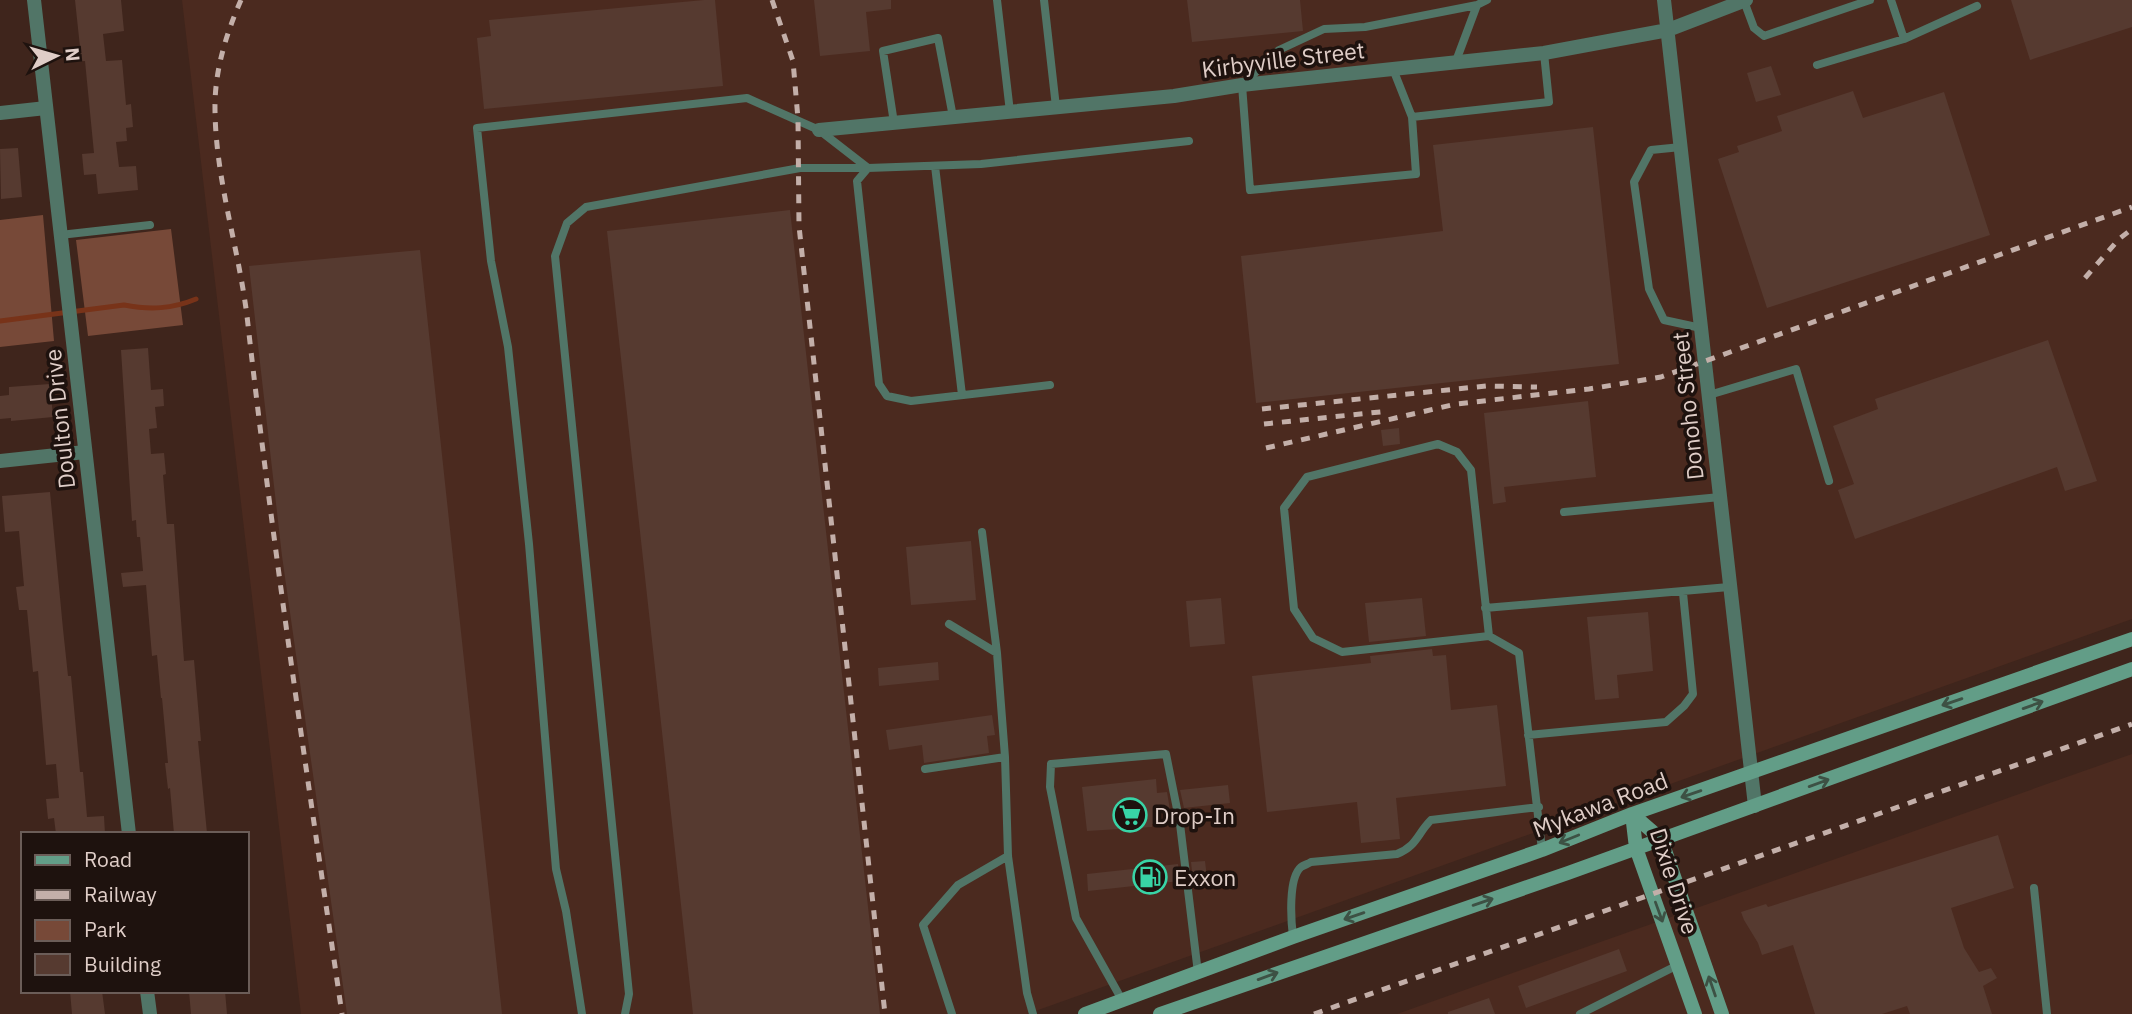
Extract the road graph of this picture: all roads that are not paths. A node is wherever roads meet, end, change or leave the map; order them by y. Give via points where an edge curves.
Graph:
1 (34, 0) edge
2 (997, 0) edge
3 (1044, 0) edge
4 (1487, 0) edge
5 (1664, 0) edge
6 (1745, 0) edge
7 (1870, 0) edge
8 (1891, 0) edge
9 (1477, 5) junction
10 (1977, 6) dead end
11 (1668, 30) junction
12 (1904, 39) junction
13 (1544, 53) junction
14 (1456, 61) junction
15 (1816, 65) dead end
16 (1393, 69) junction
17 (1242, 85) junction
18 (1056, 107) junction
19 (46, 108) junction
20 (1010, 112) junction
21 (0, 113) edge
22 (953, 117) junction
23 (1412, 117) junction
24 (894, 123) junction
25 (819, 130) junction
26 (1189, 141) dead end
27 (1681, 147) junction
28 (935, 166) junction
29 (868, 169) junction
30 (150, 225) dead end
31 (60, 235) junction
32 (1701, 328) junction
33 (1050, 385) dead end
34 (962, 395) junction
35 (1709, 395) junction
36 (85, 452) junction
37 (0, 461) edge
38 (1829, 481) dead end
39 (1720, 497) junction
40 (1564, 512) dead end
41 (982, 532) dead end
42 (1729, 587) junction
43 (1683, 593) junction
44 (1485, 608) junction
45 (949, 624) dead end
46 (1489, 636) junction
47 (2132, 639) edge
48 (997, 653) junction
49 (2132, 669) edge
50 (1528, 735) junction
51 (1004, 757) junction
52 (925, 769) dead end
53 (1750, 773) junction
54 (1755, 806) junction
55 (1539, 807) junction
56 (1632, 814) junction
57 (129, 832) edge
58 (1661, 839) junction
59 (1636, 848) junction
60 (1542, 850) junction
61 (1008, 856) junction
62 (2034, 888) dead end
63 (1293, 937) junction
64 (1678, 965) junction
65 (1199, 973) junction
66 (147, 993) edge
67 (1203, 999) junction
68 (1122, 1000) junction
69 (150, 1014) edge
70 (582, 1014) edge
71 (625, 1014) edge
72 (952, 1014) edge
73 (1033, 1014) edge
74 (1085, 1014) edge
75 (1160, 1014) edge
76 (1580, 1014) edge
77 (1695, 1014) edge
78 (1722, 1014) edge
79 (2047, 1014) edge

1 - 19 street, Doulton Drive
2 - 20 lane
3 - 18 lane
4 - 9 lane
5 - 11 street, Donoho Street
6 - 7 lane via 1754,28 1764,36
6 - 11 street, Kirbyville Street
8 - 12 lane
9 - 14 lane
9 - 17 lane via 1365,27 1324,29 1279,50
10 - 12 lane
11 - 13 street, Kirbyville Street
11 - 27 street, Donoho Street
12 - 15 lane
13 - 14 street, Kirbyville Street
13 - 23 lane via 1549,102
14 - 16 street, Kirbyville Street
16 - 17 street, Kirbyville Street
16 - 23 lane
17 - 18 street, Kirbyville Street
17 - 23 lane via 1250,190 1416,174
18 - 20 street, Kirbyville Street
19 - 21 street
19 - 31 street, Doulton Drive
20 - 22 street, Kirbyville Street
22 - 24 street, Kirbyville Street
22 - 24 lane via 938,38 883,51
24 - 25 street, Kirbyville Street
25 - 29 lane
25 - 70 lane via 747,98 478,128 529,544 556,869
26 - 28 lane
27 - 32 street, Donoho Street
27 - 32 lane via 1651,150 1634,183 1649,289 1664,320
28 - 29 lane
28 - 34 lane
29 - 34 lane via 857,181 879,384 887,396 911,401
29 - 71 lane via 800,168 586,207 567,223 555,256 629,994
30 - 31 lane
31 - 36 street, Doulton Drive
32 - 35 street, Donoho Street
33 - 34 lane
35 - 38 lane via 1796,369
35 - 39 street, Donoho Street
36 - 37 street
36 - 57 street, Doulton Drive
39 - 40 lane
39 - 42 street, Donoho Street
41 - 48 lane
42 - 43 lane
42 - 53 street, Donoho Street
43 - 44 lane
43 - 50 lane via 1693,694 1684,706 1666,722
44 - 46 lane
44 - 46 lane via 1471,470 1457,452 1438,443 1307,477 1284,508 1294,609 1313,638 1342,652
45 - 48 lane
46 - 50 lane via 1519,653
47 -> 53 main road, Mykawa Road
48 - 51 lane
54 -> 49 main road
50 - 55 lane
51 - 52 lane
51 - 61 lane
53 - 54 street, Donoho Street
53 -> 56 main road, Mykawa Road
54 - 58 main road
55 - 60 lane
55 - 63 lane via 1431,820 1416,842 1397,854 1311,862 1294,878
56 - 58 main road, Dixie Drive
56 - 59 main road, Dixie Drive
56 -> 60 main road, Mykawa Road
58 - 59 main road
78 -> 58 main road, Dixie Drive
59 -> 64 main road, Dixie Drive
67 -> 59 main road
60 -> 63 main road, Mykawa Road
61 - 72 lane via 958,885 923,925
61 - 73 lane
62 - 79 lane
63 - 65 main road, Mykawa Road
64 - 76 lane
64 - 77 main road, Dixie Drive
65 - 67 main road
65 - 68 main road, Mykawa Road
65 - 68 lane via 1166,754 1051,764 1050,787 1076,918
66 - 69 street
67 - 75 main road
68 - 74 main road, Mykawa Road

